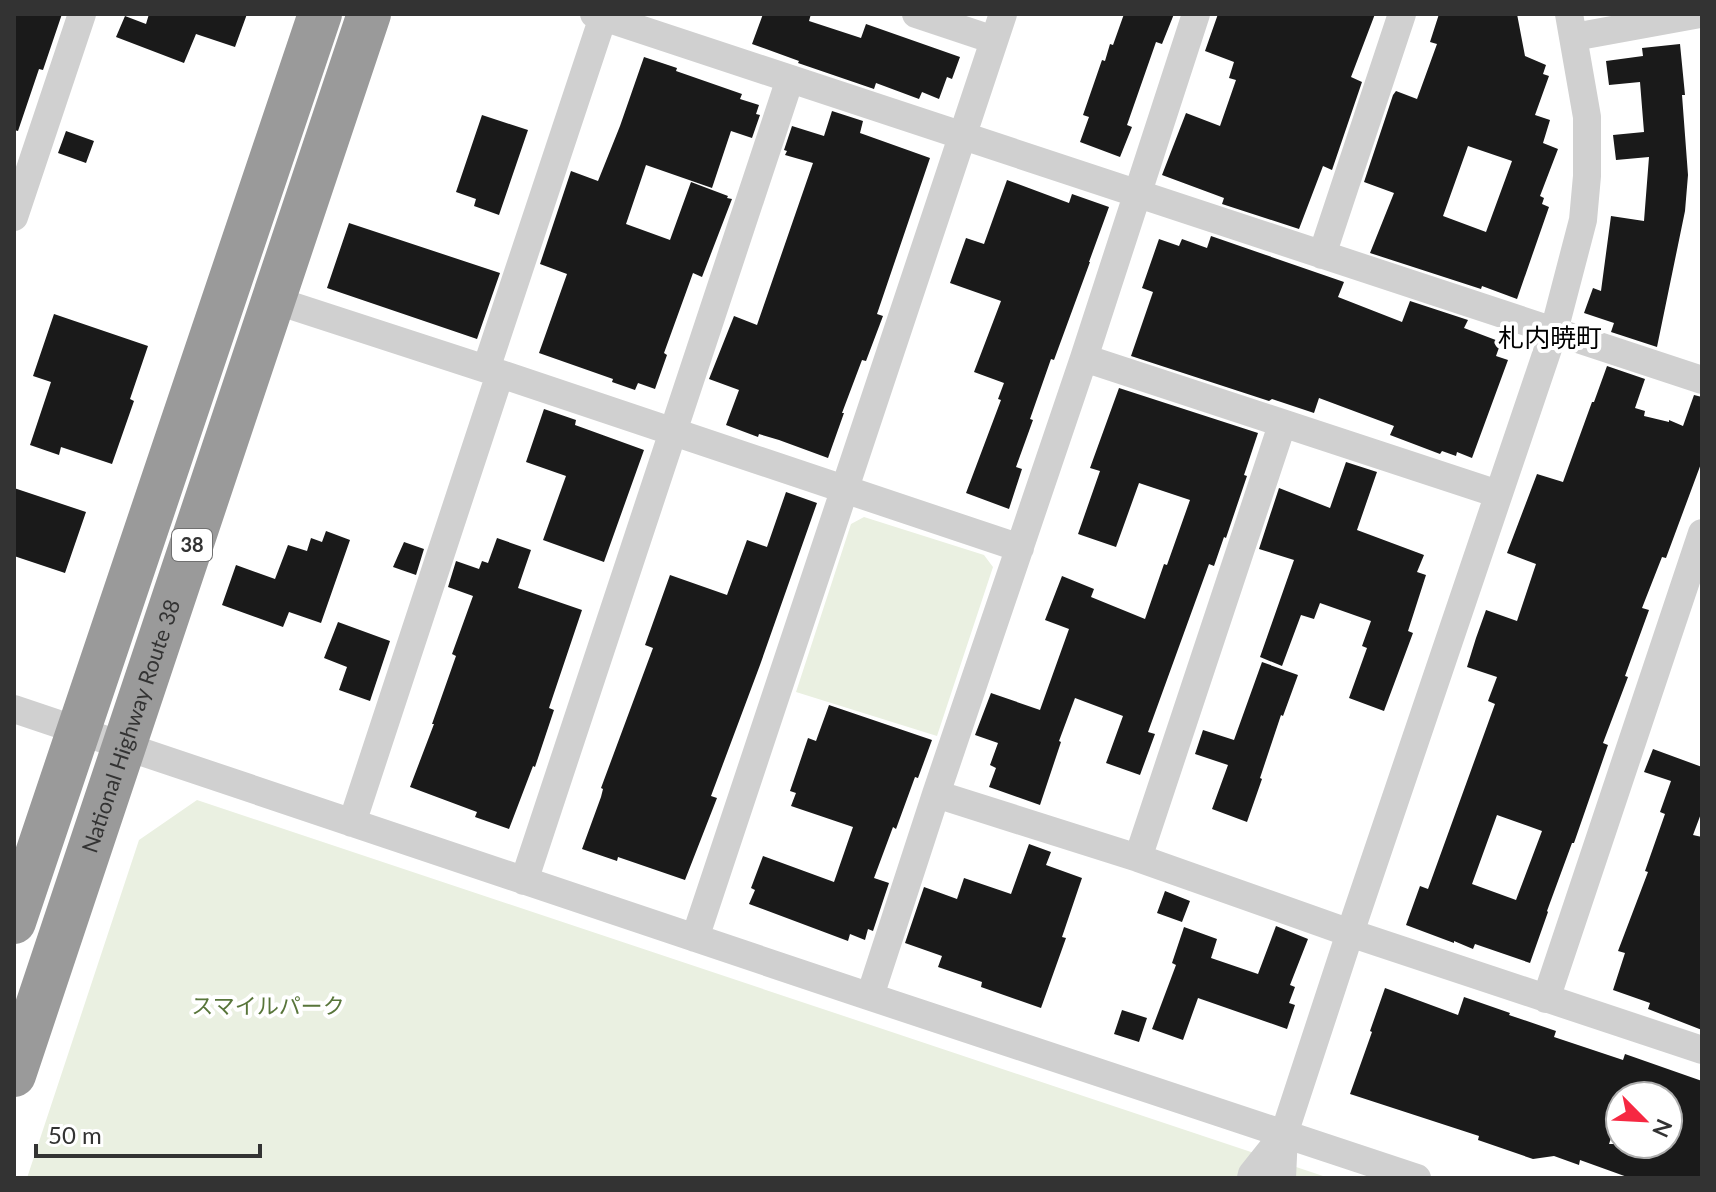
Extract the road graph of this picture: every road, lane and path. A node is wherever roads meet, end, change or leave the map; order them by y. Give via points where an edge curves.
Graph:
1 (82, 14) edge
2 (320, 14) edge
3 (369, 14) edge
4 (916, 14) edge
5 (1196, 14) edge
6 (1402, 14) edge
7 (1700, 14) edge
8 (609, 17) edge
9 (1572, 26) edge
10 (999, 27) edge
11 (790, 79) junction
12 (962, 135) junction
13 (1137, 194) junction
14 (14, 217) edge
15 (1322, 255) junction
16 (274, 300) junction
17 (1554, 331) junction
18 (1084, 358) junction
19 (493, 371) junction
20 (1702, 380) edge
21 (1282, 425) junction
22 (673, 433) junction
23 (845, 488) junction
24 (1498, 494) junction
25 (1702, 533) edge
26 (1020, 548) junction
27 (14, 709) edge
28 (77, 731) junction
29 (124, 747) junction
30 (936, 794) junction
31 (352, 823) junction
32 (1138, 858) junction
33 (524, 881) junction
34 (14, 922) edge
35 (1350, 933) junction
36 (695, 938) junction
37 (870, 996) junction
38 (1546, 999) junction
39 (1702, 1050) edge
40 (14, 1075) edge
41 (1284, 1134) junction
42 (1251, 1178) edge
43 (1282, 1178) edge
44 (1417, 1178) edge

1 - 14 street
2 - 28 highway, 38
3 - 16 highway, National Highway Route 38 / 38
4 - 10 street
5 - 13 street
6 - 15 street
7 - 9 street
8 - 11 street
8 - 19 street
9 - 17 street via 1587,117 1587,176 1583,220
10 - 12 street
11 - 12 street
11 - 22 street
12 - 13 street
12 - 23 street
13 - 15 street
13 - 18 street
15 - 17 street
16 - 19 street
16 - 29 highway, National Highway Route 38 / 38
17 - 20 street
17 - 24 street
18 - 21 street
18 - 26 street
19 - 22 street
19 - 31 street
21 - 24 street
21 - 32 street
22 - 23 street
22 - 33 street
23 - 26 street
23 - 36 street
24 - 35 street
25 - 38 street
26 - 30 street
27 - 28 street
28 - 29 street
28 - 34 highway, 38
29 - 31 street
29 - 40 highway, National Highway Route 38 / 38
30 - 32 street
30 - 37 street
31 - 33 street
32 - 35 street
33 - 36 street
35 - 38 street
35 - 41 street
36 - 37 street
37 - 41 street
38 - 39 street
41 - 42 street
41 - 43 street
41 - 44 street

